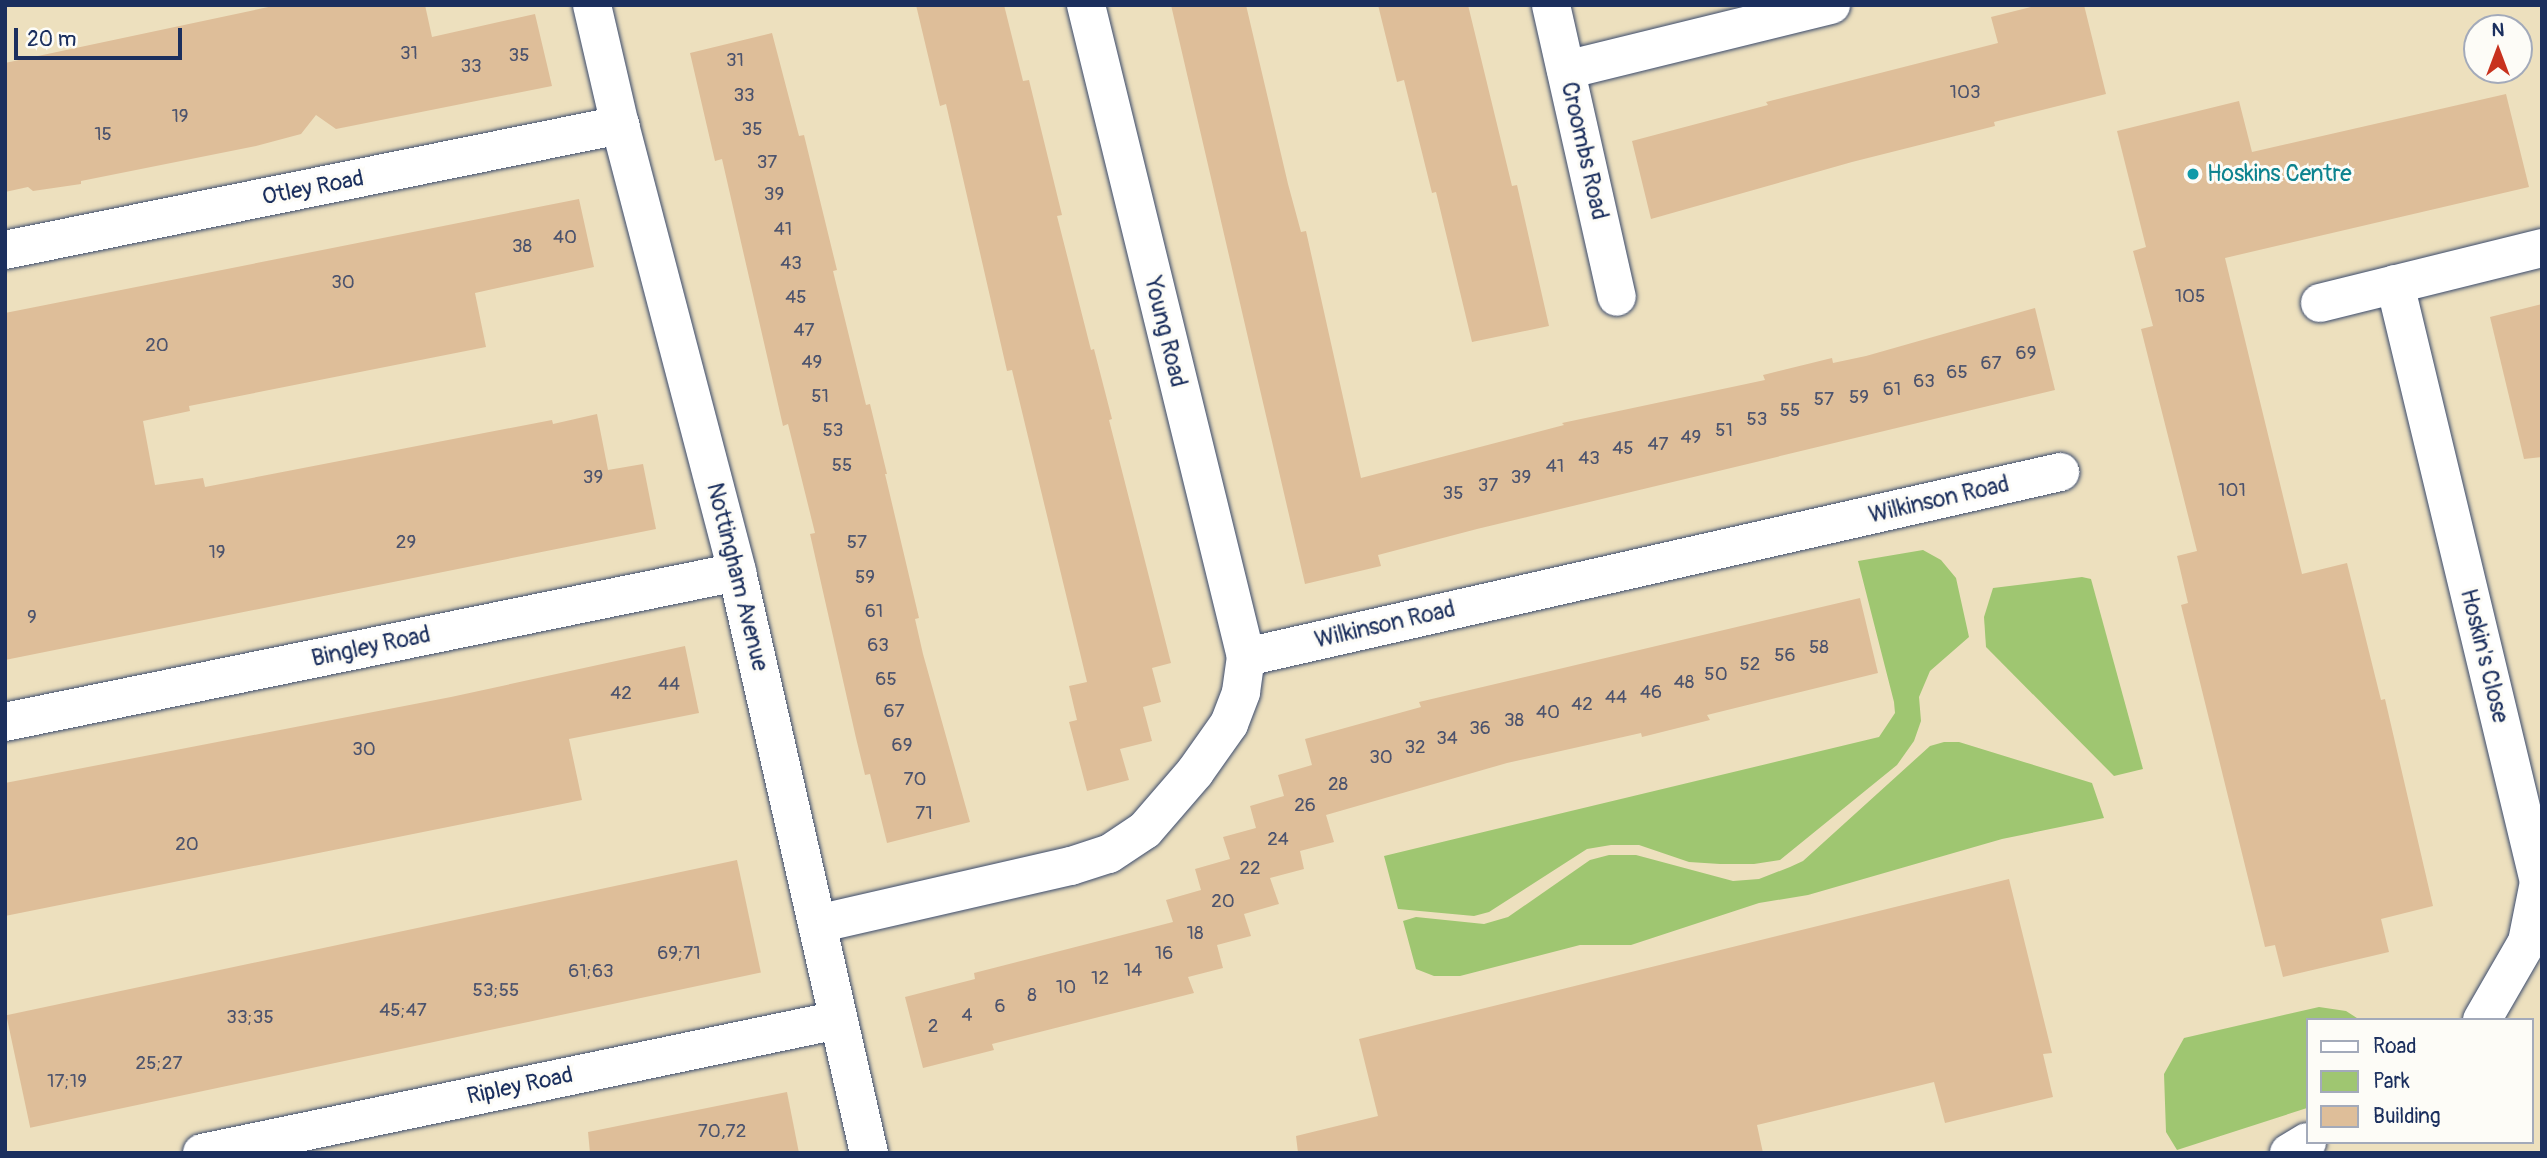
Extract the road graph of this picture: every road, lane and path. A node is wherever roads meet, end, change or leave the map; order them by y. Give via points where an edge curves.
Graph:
1 (592, 5) edge
2 (1086, 5) edge
3 (1551, 5) edge
4 (1830, 5) edge
5 (1566, 70) junction
6 (620, 125) junction
7 (2542, 248) edge
8 (5, 250) edge
9 (2395, 284) junction
10 (1617, 297) dead end
11 (2320, 303) dead end
12 (2060, 472) dead end
13 (737, 572) junction
14 (1246, 657) junction
15 (5, 722) edge
16 (817, 924) junction
17 (2483, 1018) edge
18 (838, 1020) junction
19 (2306, 1143) edge
20 (202, 1153) edge
21 (869, 1153) edge
22 (2289, 1153) edge

1 - 6 street, Nottingham Avenue
2 - 14 street, Young Road
3 - 5 street, Croombs Road
4 - 5 street
5 - 10 street, Croombs Road
6 - 8 street, Otley Road
6 - 13 street, Nottingham Avenue
7 - 9 street
9 - 11 street
9 - 17 street, Hoskin's Close via 2539,882 2527,942
12 - 14 street, Wilkinson Road
13 - 15 street, Bingley Road
13 - 16 street, Nottingham Avenue
14 - 16 street via 1241,692 1228,724 1195,772 1145,830 1109,854
16 - 18 street, Nottingham Avenue
18 - 20 street, Ripley Road
18 - 21 street, Nottingham Avenue
19 - 22 street

